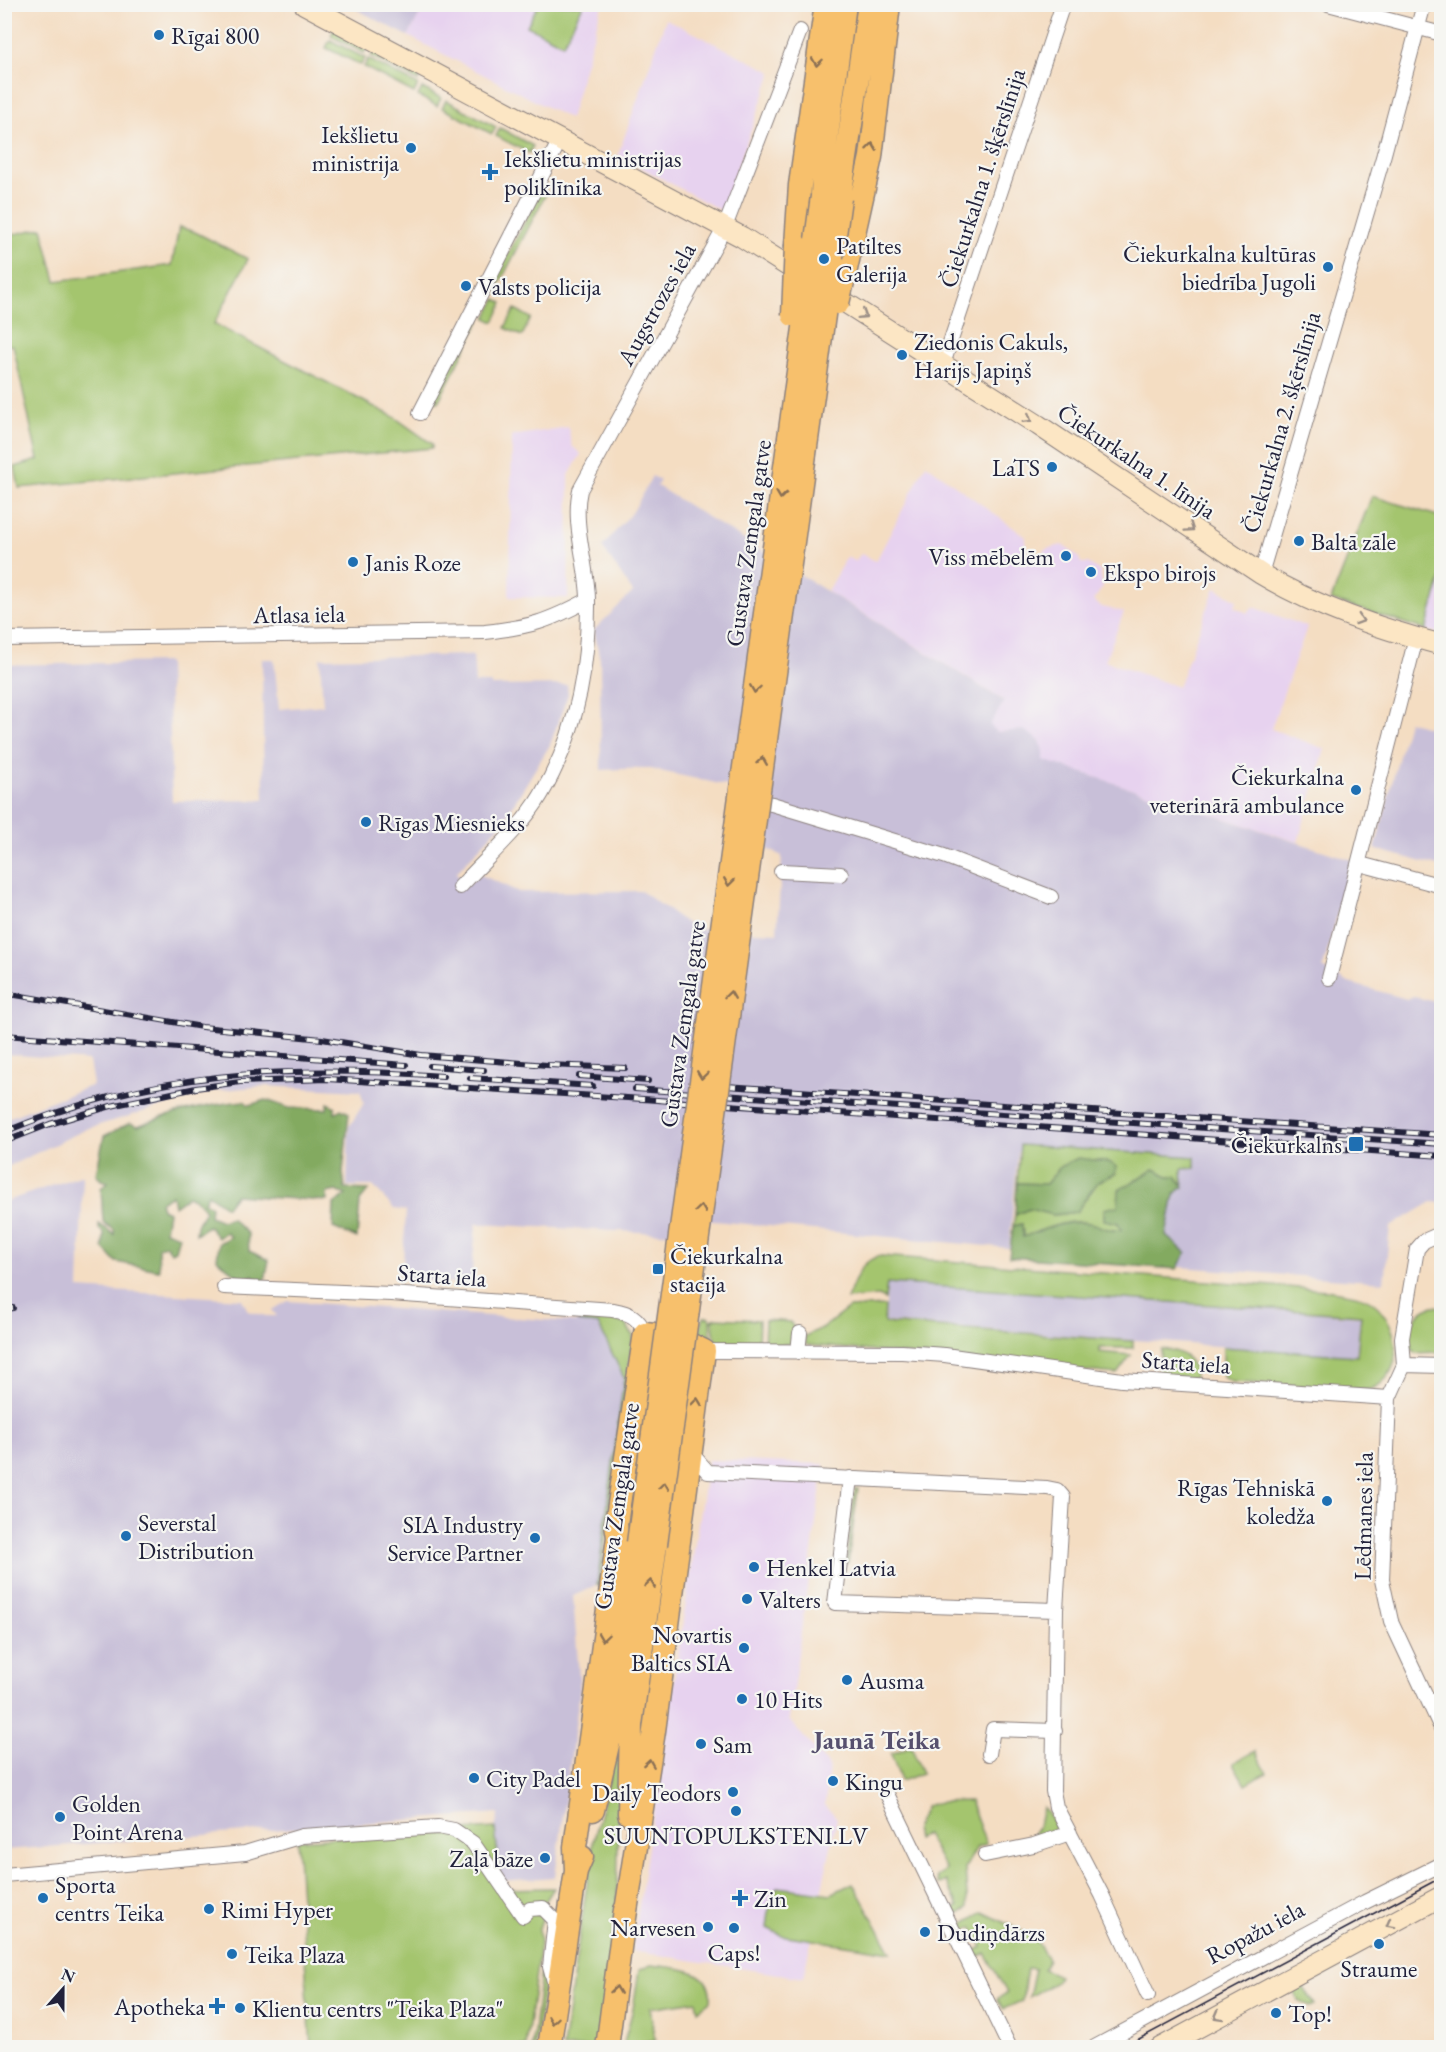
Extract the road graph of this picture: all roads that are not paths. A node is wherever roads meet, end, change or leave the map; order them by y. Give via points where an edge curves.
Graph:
1 (304, 4) edge
2 (826, 4) edge
3 (845, 4) edge
4 (869, 4) edge
5 (889, 4) edge
6 (1063, 4) edge
7 (1328, 4) edge
8 (1424, 4) edge
9 (1418, 27) junction
10 (800, 31) dead end
11 (1442, 34) edge
12 (560, 140) junction
13 (725, 227) junction
14 (943, 364) junction
15 (420, 413) dead end
16 (797, 440) junction
17 (1261, 574) junction
18 (588, 600) junction
19 (1416, 638) junction
20 (4, 639) edge
21 (1442, 645) edge
22 (733, 798) dead end
23 (1360, 864) junction
24 (781, 871) dead end
25 (841, 874) dead end
26 (1442, 886) edge
27 (460, 887) dead end
28 (1051, 897) dead end
29 (1329, 978) dead end
30 (1442, 1233) edge
31 (224, 1287) dead end
32 (645, 1333) junction
33 (800, 1333) dead end
34 (704, 1352) junction
35 (798, 1352) junction
36 (1404, 1365) junction
37 (1442, 1366) edge
38 (1389, 1398) junction
39 (690, 1453) junction
40 (708, 1472) junction
41 (850, 1478) junction
42 (687, 1494) junction
43 (647, 1543) junction
44 (1056, 1610) junction
45 (1442, 1730) edge
46 (1055, 1731) junction
47 (989, 1754) dead end
48 (886, 1792) dead end
49 (1070, 1833) junction
50 (985, 1855) dead end
51 (1442, 1864) edge
52 (576, 1871) junction
53 (4, 1875) edge
54 (1442, 1896) edge
55 (624, 1924) junction
56 (557, 1993) junction
57 (1148, 1995) dead end
58 (549, 2048) edge
59 (607, 2048) edge
60 (1010, 2048) edge
61 (1093, 2048) edge
62 (1160, 2048) edge

1 - 12 street, Čiekurkalna 1. līnija
2 -> 16 main road, bridge via 800,185
3 - 16 main road, Gustava Zemgala gatve, bridge via 824,157
4 - 16 main road, Gustava Zemgala gatve, bridge
16 -> 5 main road, bridge via 870,157
6 - 14 street, Čiekurkalna 1. šķērslīnija
7 - 9 street
8 - 9 street, Čiekurkalna 2. šķērslīnija
9 - 11 street
9 - 17 street, Čiekurkalna 2. šķērslīnija
10 - 13 street, Augstrozes iela
12 - 13 street, Čiekurkalna 1. līnija
12 - 15 street
13 -> 14 street, Čiekurkalna 1. līnija
13 - 18 street, Augstrozes iela via 580,490 577,522
14 -> 17 street, Čiekurkalna 1. līnija
16 - 43 main road, Gustava Zemgala gatve, bridge
17 -> 19 street, Čiekurkalna 1. līnija via 1322,607
18 - 20 street, Atlasa iela via 551,620 524,628 485,632
18 - 27 street, Augstrozes iela via 581,697 569,736 541,795
19 - 21 street, Čiekurkalna 1. līnija
19 - 23 street
22 - 28 street via 772,804 944,856
23 - 26 street
23 - 29 street
24 - 25 street
30 - 36 street via 1417,1249 1402,1338
31 - 32 street, Starta iela via 613,1310 640,1320
32 - 34 main road via 673,1336
32 -> 52 main road via 616,1524 618,1537 575,1847
33 - 35 street
34 - 35 street, Starta iela
39 -> 34 main road
35 - 38 street, Starta iela via 945,1355 1122,1380
36 - 37 street
36 - 38 street
38 - 45 street, Lēdmanes iela via 1382,1580 1391,1621
39 - 40 street
39 - 42 main road
40 - 41 street
40 - 42 street
41 - 44 street via 1057,1490 1063,1497
41 - 44 street via 835,1603
55 -> 42 main road
43 - 52 main road, Gustava Zemgala gatve via 614,1723
55 -> 43 main road, Gustava Zemgala gatve via 631,1725
44 - 46 street
46 - 47 street via 993,1729
46 - 49 street via 1053,1791 1056,1807
48 - 60 street
49 - 50 street
49 - 57 street
51 - 61 street, Ropažu iela
52 - 56 main road, Gustava Zemgala gatve
53 - 56 street via 245,1853 302,1836 438,1827 454,1830 473,1843 523,1916 530,1909 543,1908 555,1920 550,1967
54 -> 62 street
59 -> 55 main road, Gustava Zemgala gatve
56 -> 58 main road, Gustava Zemgala gatve

